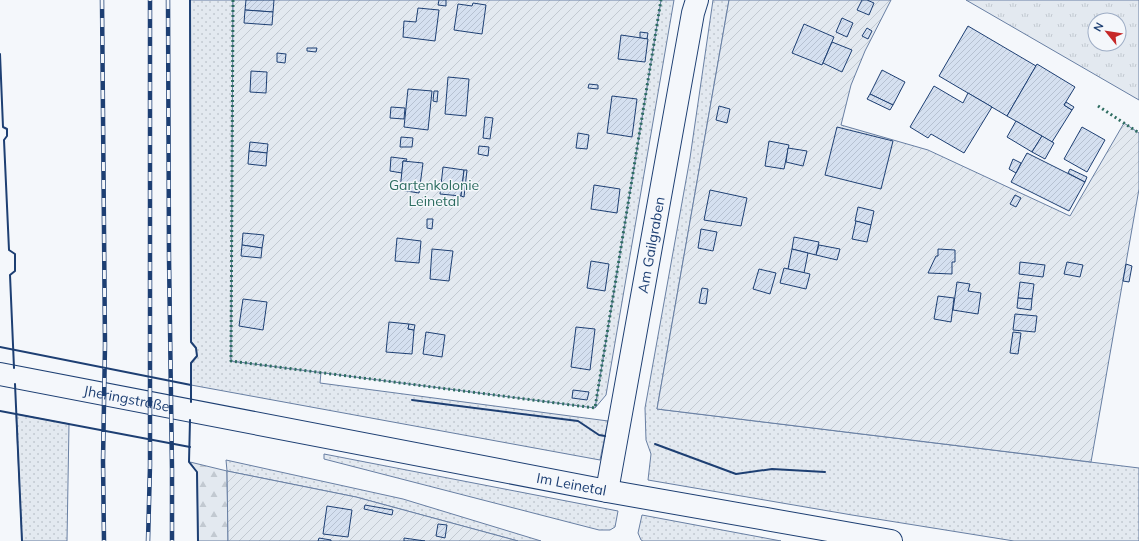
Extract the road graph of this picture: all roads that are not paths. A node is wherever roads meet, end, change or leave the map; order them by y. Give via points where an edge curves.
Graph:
1 (697, 0) edge
2 (0, 374) edge
3 (253, 422) joint
4 (607, 491) junction
5 (891, 541) edge

1 - 4 main road, Am Gailgraben
2 - 3 main road, Jheringstraße
3 - 4 main road, Im Leinetal
4 - 5 main road, Im Leinetal

